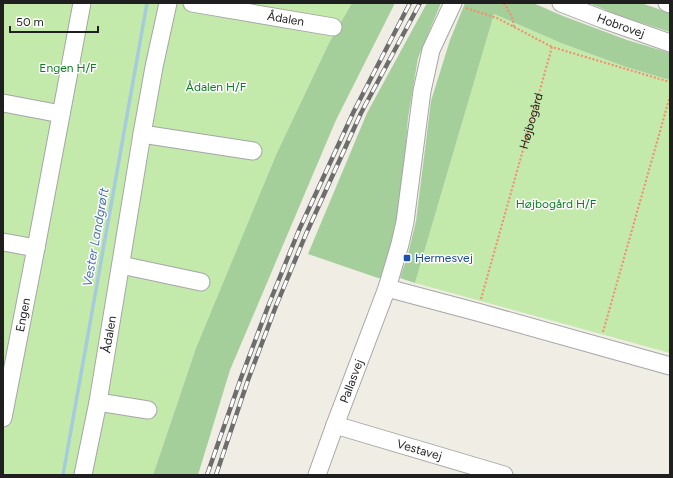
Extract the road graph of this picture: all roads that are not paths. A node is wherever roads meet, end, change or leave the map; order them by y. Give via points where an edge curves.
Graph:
1 (82, 3) edge
2 (168, 3) edge
3 (192, 3) edge
4 (561, 3) edge
5 (452, 4) edge
6 (333, 27) dead end
7 (666, 42) edge
8 (3, 103) edge
9 (61, 114) junction
10 (142, 134) junction
11 (252, 151) dead end
12 (3, 242) edge
13 (36, 248) junction
14 (121, 266) junction
15 (202, 282) dead end
16 (387, 288) junction
17 (670, 366) edge
18 (7, 381) edge
19 (98, 402) junction
20 (148, 410) dead end
21 (3, 418) edge
22 (335, 426) junction
23 (83, 475) edge
24 (317, 475) edge
25 (504, 475) edge

1 - 9 street, Engen
2 - 10 street, Ådalen
3 - 6 street, Ådalen
4 - 7 street, Hobrovej
5 - 16 street via 431,50 422,91 406,222
8 - 9 street
9 - 13 street, Engen
10 - 11 street
10 - 14 street, Ådalen
12 - 13 street
13 - 18 street, Engen
14 - 15 street
14 - 19 street, Ådalen
16 - 17 street
16 - 22 street, Pallasvej
18 - 21 street, Engen
19 - 20 street
19 - 23 street, Ådalen
22 - 24 street, Pallasvej
22 - 25 street, Vestavej

